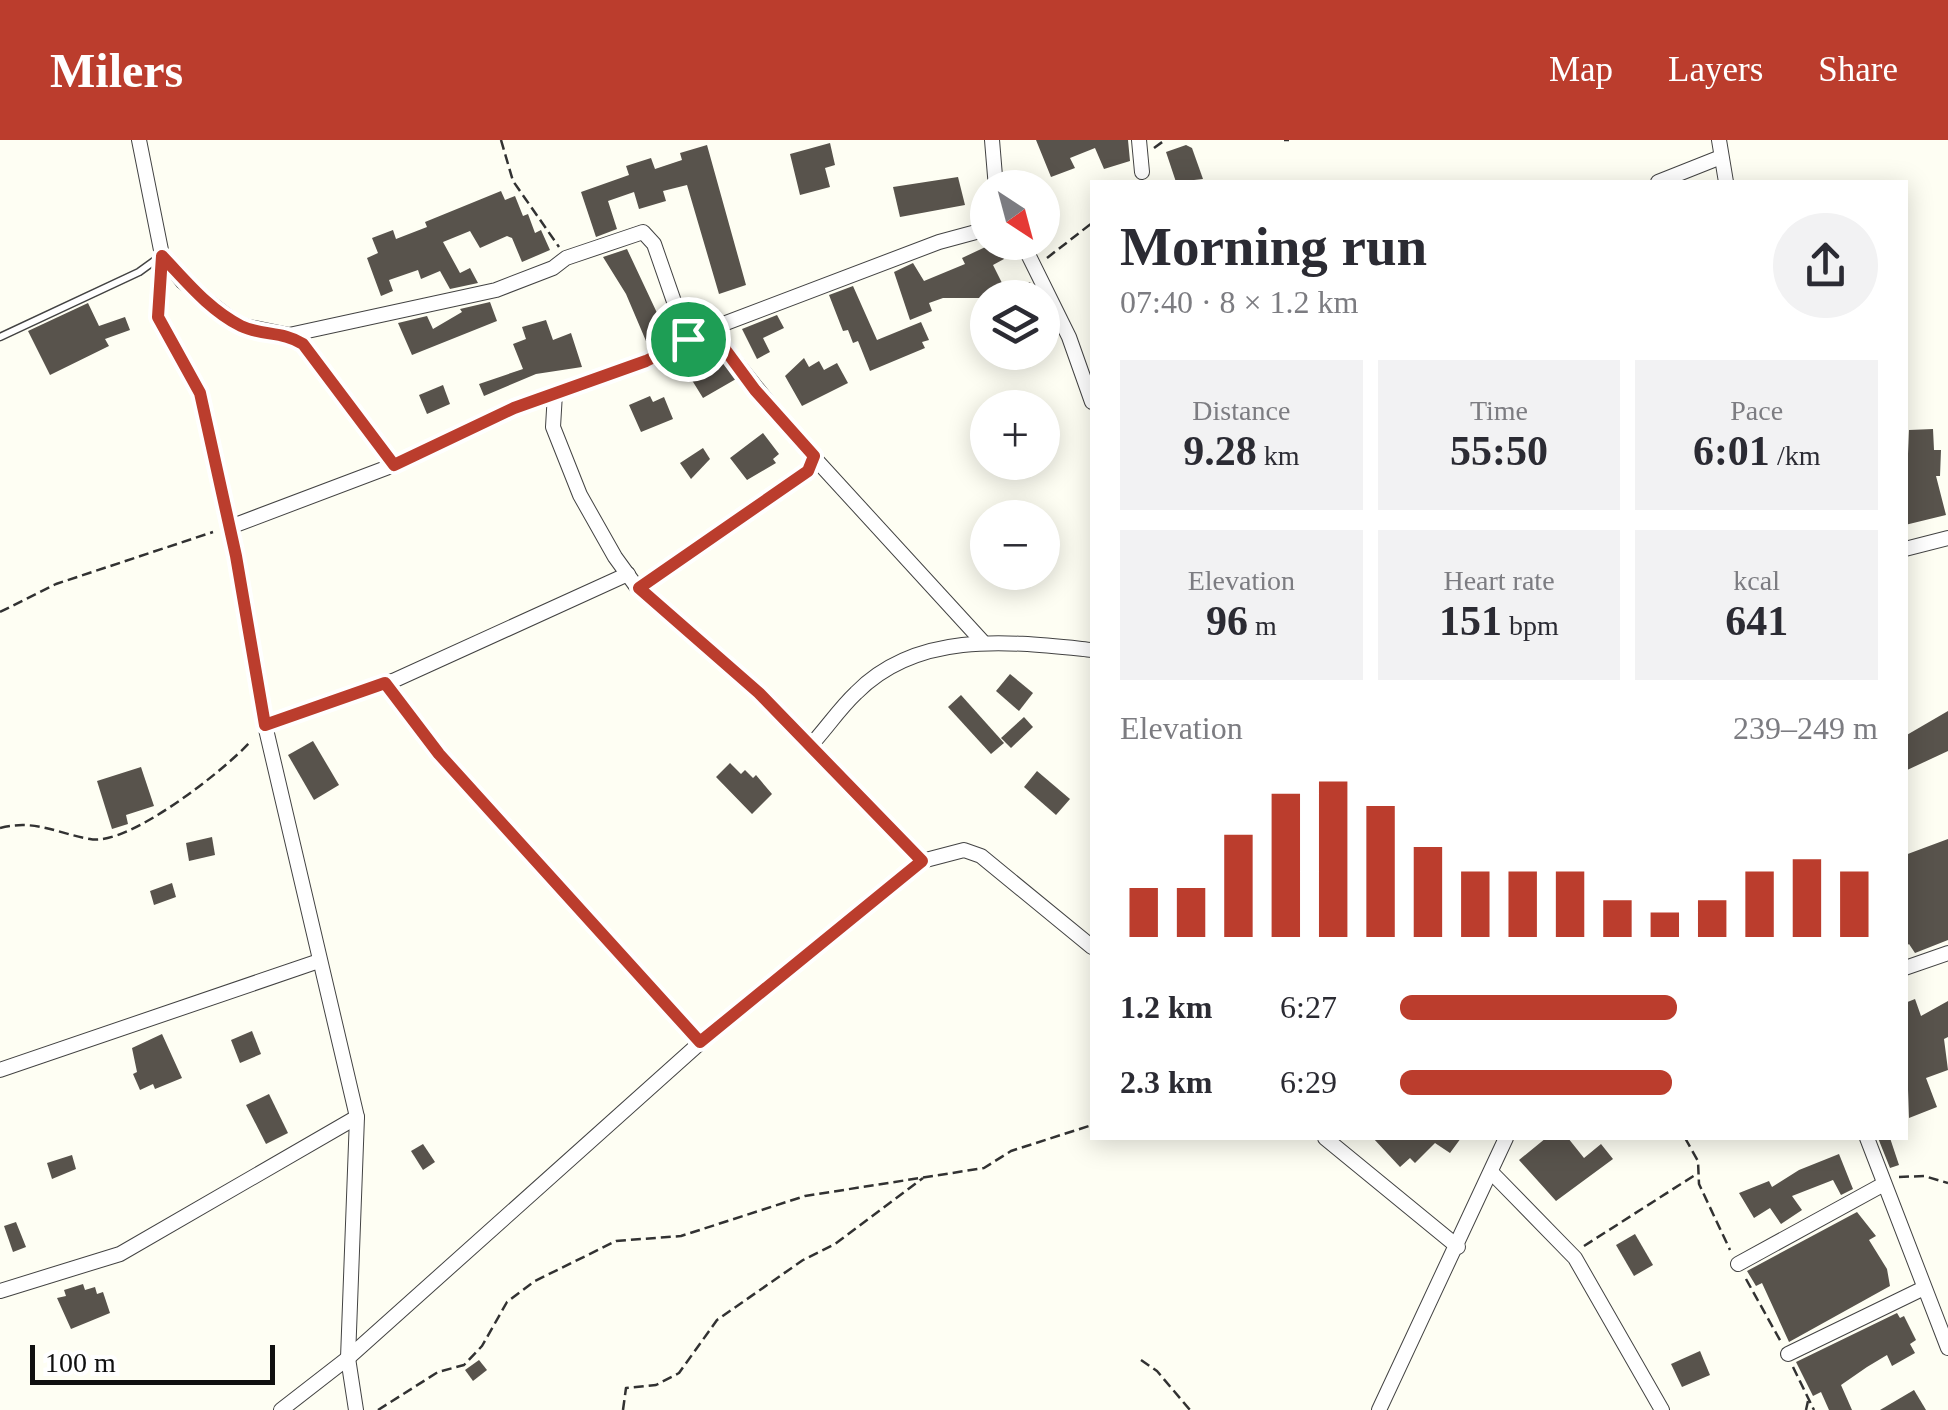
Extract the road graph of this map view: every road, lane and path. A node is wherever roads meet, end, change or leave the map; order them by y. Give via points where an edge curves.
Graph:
1 (139, 140) edge
2 (501, 140) edge
3 (992, 140) edge
4 (1139, 140) edge
5 (1719, 140) edge
6 (1720, 157) junction
7 (994, 170) edge
8 (1142, 172) dead end
9 (1663, 180) edge
10 (1726, 180) edge
11 (1090, 225) edge
12 (970, 233) edge
13 (162, 256) junction
14 (566, 258) junction
15 (1034, 262) joint
16 (710, 329) junction
17 (289, 334) junction
18 (0, 337) edge
19 (688, 339) junction
20 (555, 393) junction
21 (1090, 396) edge
22 (814, 456) junction
23 (394, 465) junction
24 (230, 528) junction
25 (1948, 538) edge
26 (1908, 548) edge
27 (628, 574) junction
28 (639, 588) junction
29 (0, 612) edge
30 (982, 640) junction
31 (1090, 650) edge
32 (385, 683) junction
33 (265, 725) junction
34 (810, 746) junction
35 (0, 828) edge
36 (922, 861) junction
37 (1090, 946) edge
38 (1948, 952) edge
39 (319, 961) junction
40 (1908, 967) edge
41 (700, 1042) junction
42 (0, 1070) edge
43 (358, 1117) junction
44 (1090, 1127) edge
45 (1327, 1140) edge
46 (1505, 1140) edge
47 (1868, 1140) edge
48 (1493, 1174) junction
49 (1696, 1174) dead end
50 (924, 1177) junction
51 (1884, 1184) junction
52 (1948, 1184) edge
53 (1458, 1247) junction
54 (1568, 1252) junction
55 (1738, 1264) dead end
56 (1924, 1288) junction
57 (0, 1291) edge
58 (1945, 1330) edge
59 (1948, 1348) edge
60 (1788, 1354) dead end
61 (348, 1358) junction
62 (1142, 1360) dead end
63 (1808, 1399) dead end
64 (281, 1410) edge
65 (356, 1410) edge
66 (378, 1410) edge
67 (623, 1410) edge
68 (1190, 1410) edge
69 (1380, 1410) edge
70 (1662, 1410) edge
71 (1806, 1410) edge

1 - 13 street
2 - 14 path via 513,181
3 - 7 street
4 - 8 street
5 - 6 street
6 - 9 street
6 - 10 street
11 - 15 path via 1055,255
12 - 16 street
13 - 17 street via 183,282 240,325
13 - 18 lane
13 - 24 street via 158,317 200,393
14 - 17 street via 496,290
14 - 19 street via 644,232
15 - 21 street
16 - 19 street
16 - 22 street
17 - 23 path via 313,353
19 - 20 street
20 - 23 street
20 - 27 street via 553,427 580,494
22 - 28 street via 808,471
22 - 30 street
23 - 24 street
24 - 29 path via 56,584
24 - 33 street
25 - 26 street
27 - 28 street
27 - 32 street
28 - 34 street
30 - 31 street
30 - 34 street via 890,668 857,691
32 - 33 street
32 - 41 street via 439,754
33 - 35 path via 220,774 125,834 90,839 38,823
33 - 39 street
34 - 36 street
36 - 37 street via 964,850 981,856
36 - 41 street
38 - 40 street
39 - 42 street
39 - 43 street
41 - 61 street
43 - 57 street via 120,1254
43 - 61 street
44 - 50 path via 1011,1151 984,1168
45 - 53 street
46 - 48 street
47 - 51 street
48 - 53 street
48 - 54 street
49 - 54 path
50 - 66 path via 804,1196 681,1236 616,1240 535,1281 507,1302 464,1365 438,1372
50 - 67 path via 718,1320 680,1373 656,1385 626,1388
51 - 52 path via 1908,1174
51 - 55 street
51 - 56 street
53 - 69 street
54 - 70 street
56 - 58 street
56 - 60 street
58 - 59 street
61 - 64 street
61 - 65 street
62 - 68 path
63 - 71 path

